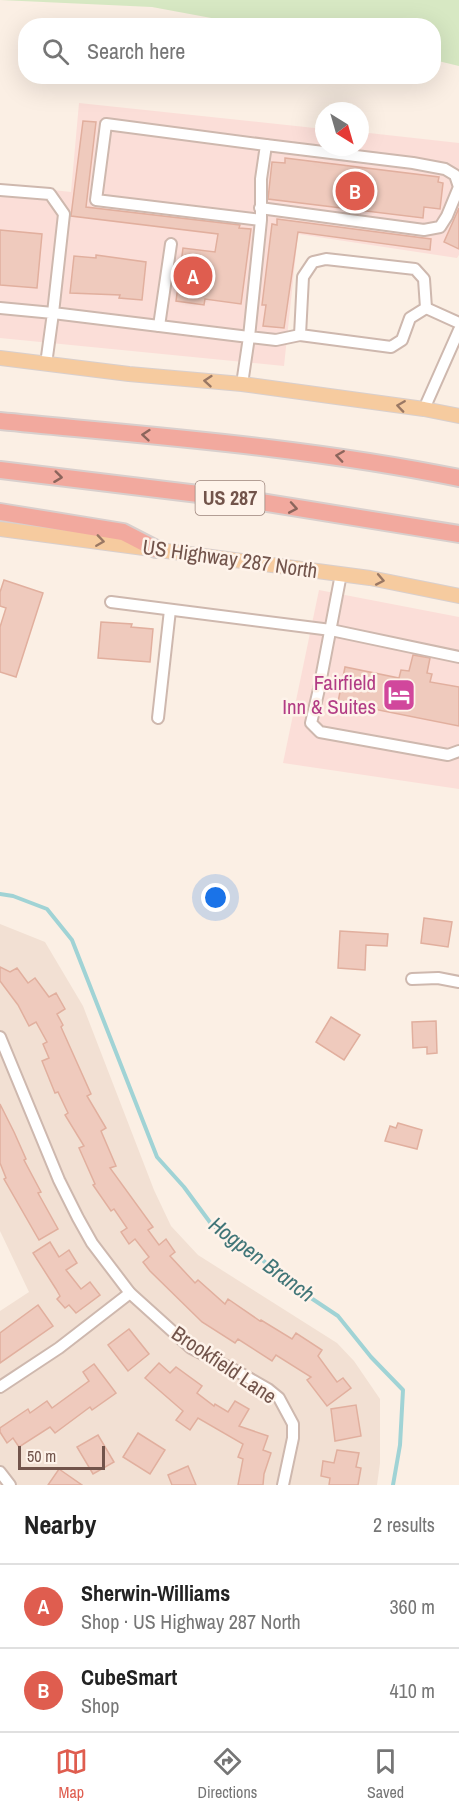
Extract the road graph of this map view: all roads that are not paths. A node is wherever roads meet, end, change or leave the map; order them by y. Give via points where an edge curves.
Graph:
1 (266, 145) junction
2 (0, 190) edge
3 (260, 208) junction
4 (261, 220) junction
5 (171, 244) dead end
6 (0, 308) edge
7 (426, 308) junction
8 (53, 314) junction
9 (459, 323) edge
10 (159, 326) junction
11 (459, 330) edge
12 (300, 335) junction
13 (249, 337) junction
14 (0, 358) edge
15 (46, 364) junction
16 (243, 384) junction
17 (424, 409) junction
18 (459, 416) edge
19 (0, 421) edge
20 (0, 470) edge
21 (459, 478) edge
22 (0, 512) edge
23 (0, 529) edge
24 (459, 534) edge
25 (156, 549) junction
26 (342, 574) junction
27 (459, 596) edge
28 (111, 602) dead end
29 (170, 610) junction
30 (331, 630) junction
31 (459, 657) edge
32 (158, 718) dead end
33 (459, 751) edge
34 (412, 979) dead end
35 (459, 982) edge
36 (0, 1037) edge
37 (130, 1293) junction
38 (0, 1388) edge
39 (0, 1472) edge
40 (10, 1485) edge
41 (283, 1485) edge

1 - 3 street
1 - 3 street via 445,169 455,175 459,187 440,226 424,230
1 - 4 street via 106,124 96,200
2 - 8 street via 50,194 64,214
3 - 4 street
4 - 13 street
5 - 10 street
6 - 8 street
7 - 9 street
7 - 12 street via 410,318 402,340 391,347
7 - 12 street via 424,279 415,268 326,259 313,262 303,277
8 - 10 street
8 - 15 street
10 - 13 street
11 - 17 street
12 - 13 street via 276,339
13 - 16 street
14 - 15 main road
16 -> 15 main road
17 -> 16 main road
17 - 18 main road
21 -> 19 highway via 321,454
20 -> 24 highway, US 287 via 248,500
22 - 25 highway via 123,532
23 -> 25 main road, US Highway 287 North
25 - 26 main road, US Highway 287 North
26 -> 27 main road, US Highway 287 North
26 - 30 street
28 - 29 street
29 - 30 street
29 - 32 street
30 - 31 street
30 - 33 street via 310,723 320,732 448,755
34 - 35 street
36 - 37 street, Brookfield Lane via 78,1218
37 - 38 street
37 - 41 street, Brookfield Lane via 191,1348 240,1372 279,1398 294,1424
39 - 40 street

